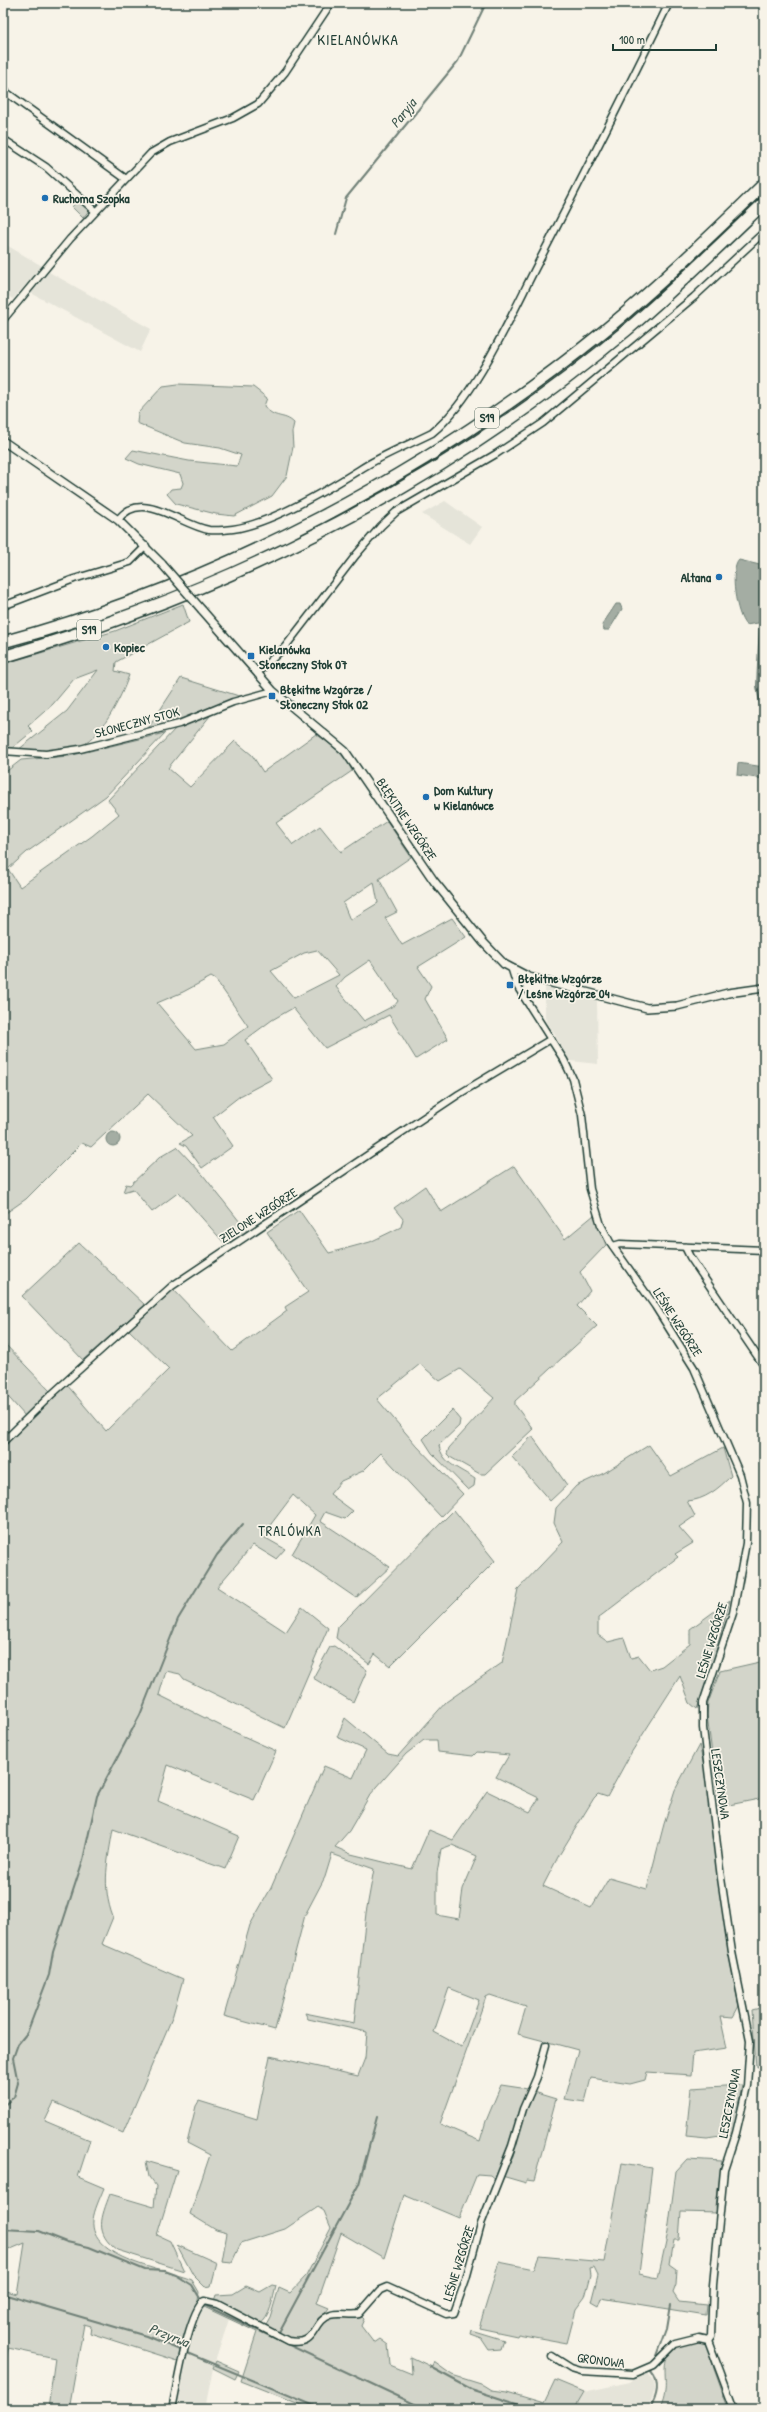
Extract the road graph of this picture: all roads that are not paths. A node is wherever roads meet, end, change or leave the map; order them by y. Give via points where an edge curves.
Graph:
1 (331, 3) edge
2 (669, 3) edge
3 (3, 90) edge
4 (3, 139) edge
5 (126, 179) junction
6 (764, 184) edge
7 (764, 203) edge
8 (95, 211) junction
9 (764, 232) edge
10 (3, 320) edge
11 (3, 441) edge
12 (118, 520) junction
13 (146, 546) junction
14 (3, 606) edge
15 (3, 642) edge
16 (3, 657) edge
17 (257, 673) junction
18 (273, 691) junction
19 (3, 751) edge
20 (512, 970) junction
21 (764, 988) edge
22 (551, 1039) junction
23 (613, 1246) junction
24 (685, 1247) junction
25 (764, 1250) edge
26 (764, 1366) edge
27 (3, 1442) edge
28 (703, 1703) joint
29 (546, 2045) dead end
30 (708, 2340) junction
31 (552, 2356) dead end
32 (3, 2408) edge
33 (6, 2409) edge
34 (172, 2409) edge
35 (734, 2409) edge

1 - 5 street via 286,72 258,104 233,118 165,145 151,153
2 - 12 street via 598,149 498,340 461,402 440,426 432,433 359,469 342,482 281,512 241,528 210,530 144,507 129,509
3 - 5 street
4 - 8 street via 46,167
5 - 8 street
6 - 15 highway, S19 via 656,287 605,330 508,404 418,463 316,519 206,572 100,612
7 - 16 highway, S19 via 627,330 555,386 462,451 408,484 268,559 211,585 81,633
8 - 10 street
9 - 17 street via 694,297 543,422 496,454 396,512 356,555 285,647
11 - 12 street, BŁĘKITNE WZGÓRZE
12 - 13 street, BŁĘKITNE WZGÓRZE
13 - 14 street via 130,562 74,578
13 - 17 street, BŁĘKITNE WZGÓRZE, bridge
17 - 18 street, BŁĘKITNE WZGÓRZE
18 - 19 street, SŁONECZNY STOK via 233,702 179,724 80,749 46,754
18 - 20 street, BŁĘKITNE WZGÓRZE via 345,751 434,881 496,957
20 - 21 street via 647,1008 677,1006 728,993
20 - 22 street, LEŚNE WZGÓRZE via 517,986
22 - 23 street, LEŚNE WZGÓRZE via 573,1079 580,1098 593,1201 601,1225
22 - 27 street, ZIELONE WZGÓRZE via 459,1094 172,1286
23 - 24 street via 620,1244
23 - 28 street, LEŚNE WZGÓRZE via 658,1310 694,1368 740,1475 747,1503 746,1543 733,1613
24 - 25 street
24 - 26 street
28 - 30 street, LESZCZYNOWA via 704,1734 721,1878 732,1952 750,2042 747,2086 724,2170 711,2336
29 - 34 street, LEŚNE WZGÓRZE via 512,2146 481,2224 454,2313 446,2314 387,2286 380,2290 359,2314 330,2315 312,2336 298,2342 288,2341 217,2304 204,2301 196,2311
30 - 31 street, GRONOWA via 699,2338 675,2344 654,2365 634,2374 581,2372
30 - 35 street
32 - 33 street

